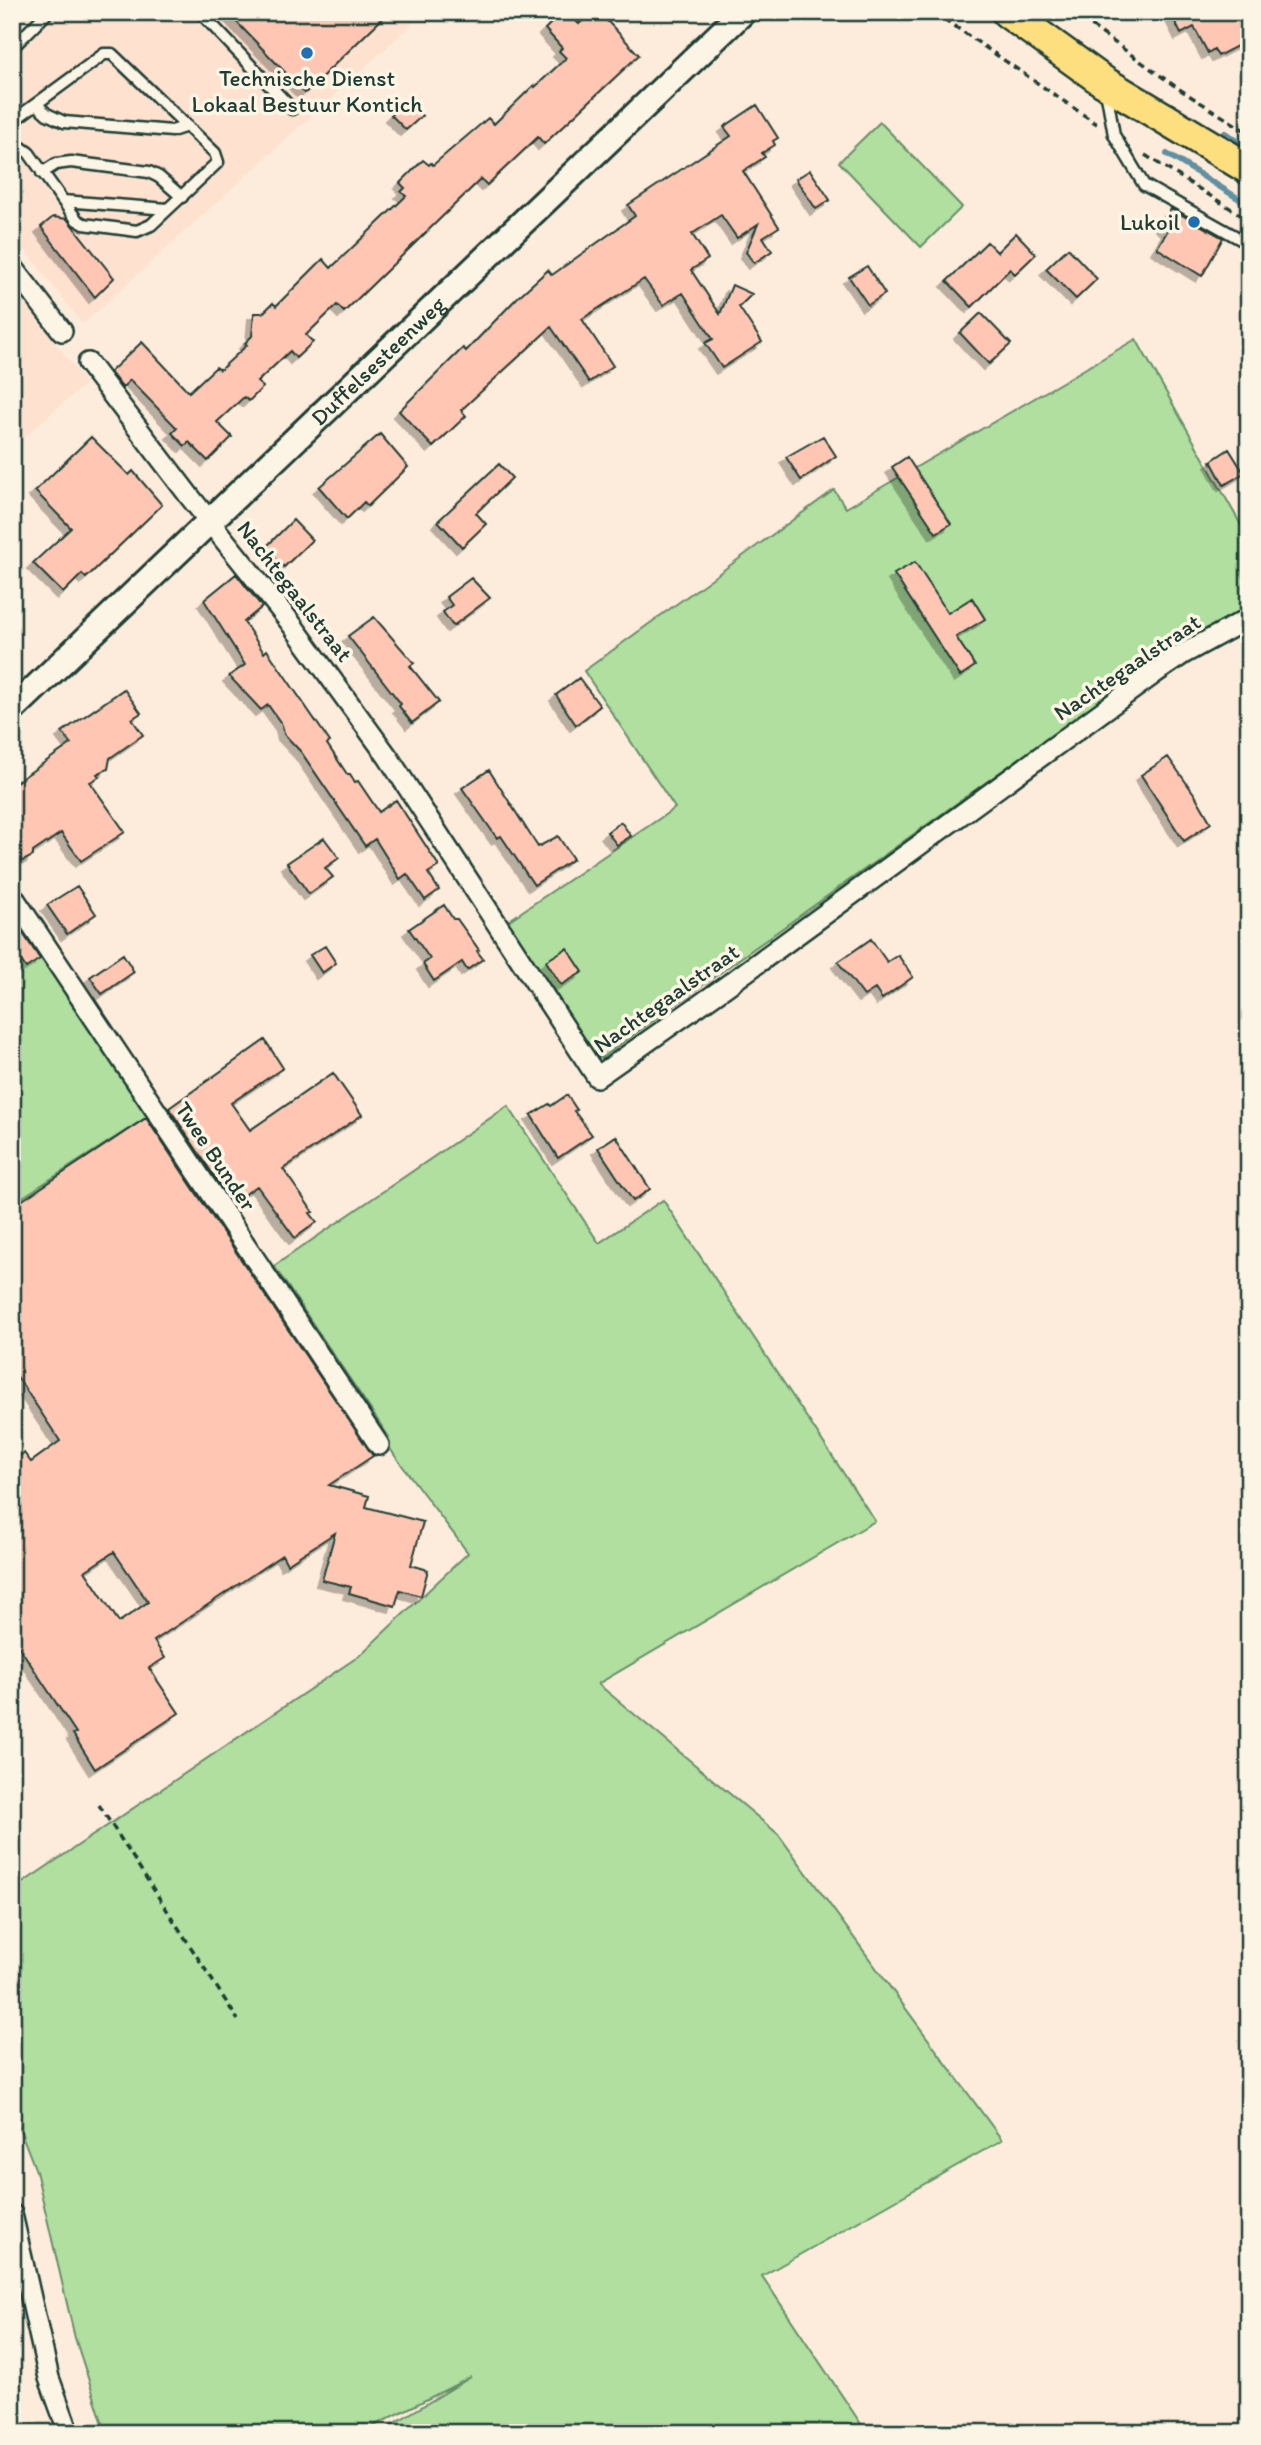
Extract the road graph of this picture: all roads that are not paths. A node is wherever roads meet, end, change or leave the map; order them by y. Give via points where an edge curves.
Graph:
1 (48, 12) edge
2 (200, 12) edge
3 (743, 12) edge
4 (1007, 12) edge
5 (12, 48) edge
6 (1104, 82) junction
7 (36, 104) junction
8 (292, 109) dead end
9 (15, 118) edge
10 (187, 125) junction
11 (12, 132) edge
12 (12, 141) edge
13 (1249, 169) edge
14 (42, 173) junction
15 (182, 197) junction
16 (62, 201) junction
17 (168, 209) junction
18 (1249, 237) edge
19 (12, 266) edge
20 (62, 331) dead end
21 (88, 363) dead end
22 (209, 521) junction
23 (1249, 618) edge
24 (12, 710) edge
25 (12, 895) edge
26 (379, 1445) dead end
27 (12, 2214) edge
28 (69, 2433) edge

1 - 5 lane
2 - 8 lane
3 - 22 street, Duffelsesteenweg
4 - 6 main road
6 - 13 main road
6 - 18 lane via 1114,135 1144,184 1241,240
7 - 9 lane
7 - 10 lane via 54,119 74,124 172,131
7 - 10 lane via 108,53
9 - 11 lane
10 - 15 lane via 218,162
12 - 14 lane via 29,153
14 - 15 lane via 71,162 149,172
14 - 16 lane
15 - 17 lane
16 - 17 lane
16 - 17 lane via 84,224 137,231
19 - 20 street
21 - 22 street
22 - 23 street, Nachtegaalstraat via 290,622 388,757 597,1077 1154,673
22 - 24 street, Duffelsesteenweg
25 - 26 street, Twee Bunder
27 - 28 street via 49,2378

